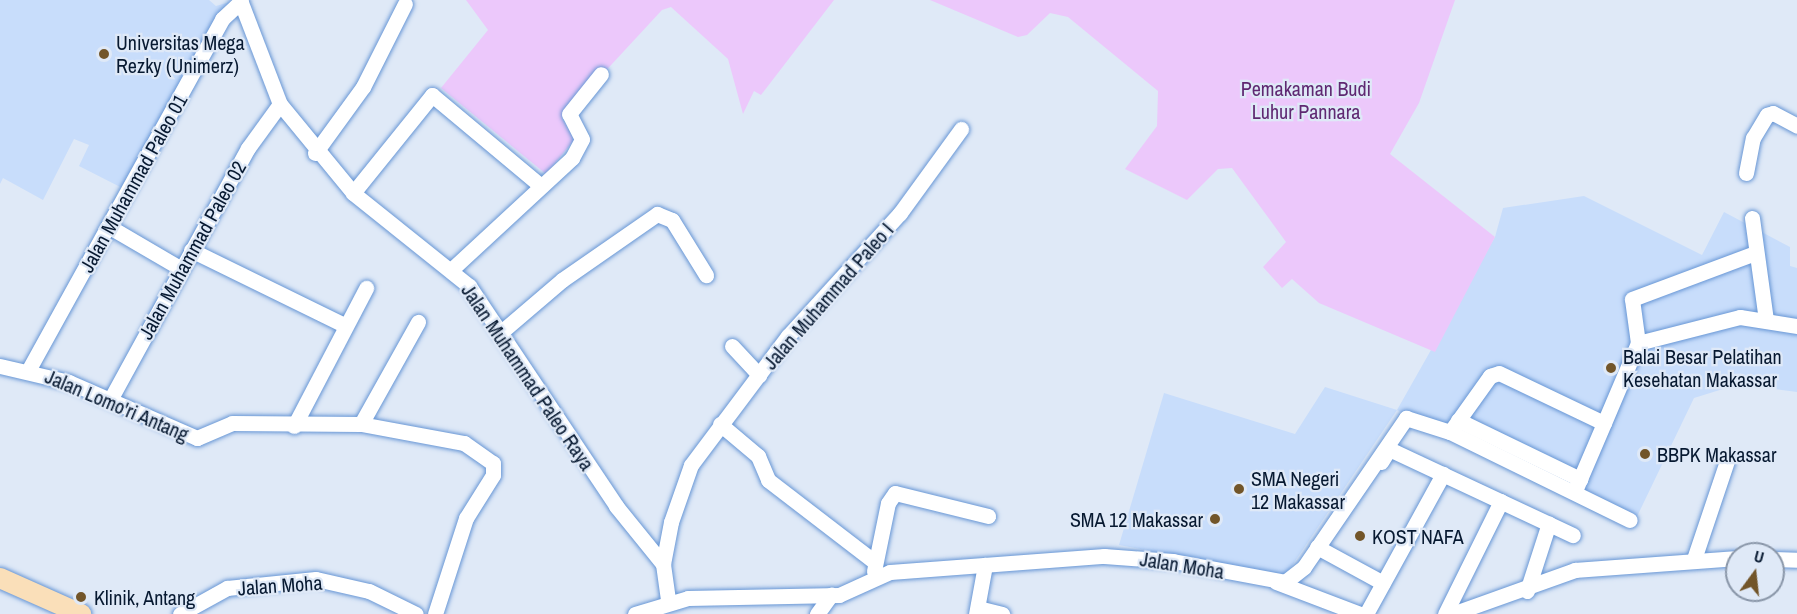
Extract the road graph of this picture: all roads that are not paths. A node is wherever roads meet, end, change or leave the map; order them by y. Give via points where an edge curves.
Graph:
1 (241, 1) edge
2 (405, 4) dead end
3 (601, 74) dead end
4 (280, 104) junction
5 (1797, 126) edge
6 (961, 129) dead end
7 (315, 153) junction
8 (1746, 173) dead end
9 (541, 186) junction
10 (352, 193) junction
11 (1752, 218) dead end
12 (108, 226) junction
13 (191, 250) junction
14 (1755, 253) junction
15 (180, 268) junction
16 (451, 270) junction
17 (706, 275) dead end
18 (366, 288) dead end
19 (1766, 320) junction
20 (418, 322) dead end
21 (344, 326) junction
22 (1797, 326) edge
23 (500, 333) junction
24 (1638, 343) junction
25 (732, 346) dead end
26 (0, 366) edge
27 (29, 369) junction
28 (759, 375) junction
29 (110, 400) junction
30 (1604, 423) junction
31 (361, 424) junction
32 (720, 424) junction
33 (294, 426) junction
34 (1454, 426) junction
35 (1727, 461) dead end
36 (1443, 474) junction
37 (1578, 484) junction
38 (1501, 501) junction
39 (988, 516) dead end
40 (1630, 520) dead end
41 (1550, 523) junction
42 (1573, 535) dead end
43 (1318, 546) junction
44 (1725, 558) edge
45 (1694, 559) junction
46 (663, 564) junction
47 (985, 565) junction
48 (874, 569) junction
49 (0, 578) edge
50 (1276, 582) junction
51 (1383, 583) junction
52 (1527, 591) junction
53 (831, 595) junction
54 (668, 601) junction
55 (977, 611) edge
56 (81, 614) edge
57 (180, 614) edge
58 (416, 614) edge
59 (435, 614) edge
60 (635, 614) edge
61 (817, 614) edge
62 (1002, 614) edge
63 (1360, 614) edge
64 (1366, 614) edge
65 (1445, 614) edge
66 (1452, 614) edge

1 - 4 street, Jalan Muhammad Paleo Raya
1 - 12 street, Jalan Muhammad Paleo 01 via 222,19
2 - 7 street via 363,87
3 - 9 street via 569,114 581,143
4 - 7 street, Jalan Muhammad Paleo Raya
4 - 13 street, Jalan Muhammad Paleo 02 via 251,143
5 - 8 street via 1773,113 1767,115 1753,138
6 - 28 street, Jalan Muhammad Paleo I via 847,278 811,309
7 - 10 street, Jalan Muhammad Paleo Raya
9 - 10 street via 432,95
9 - 16 street
10 - 16 street, Jalan Muhammad Paleo Raya
11 - 14 street
12 - 15 street
12 - 27 street, Jalan Muhammad Paleo 01
13 - 15 street, Jalan Muhammad Paleo 02
13 - 21 street
14 - 19 street
14 - 24 street via 1636,296 1631,305
15 - 29 street, Jalan Muhammad Paleo 02
16 - 23 street, Jalan Muhammad Paleo Raya via 469,286
17 - 23 street via 672,220 657,214 562,280
18 - 21 street
19 - 22 street
19 - 24 street via 1740,317
20 - 31 street
21 - 33 street
23 - 46 street, Jalan Muhammad Paleo Raya via 616,506
24 - 30 street
25 - 28 street
26 - 27 street, Jalan Lomo'ri Antang
27 - 29 street, Jalan Lomo'ri Antang
28 - 32 street, Jalan Muhammad Paleo I
29 - 33 street, Jalan Lomo'ri Antang via 199,439 232,423
30 - 34 street via 1499,373 1490,376
30 - 37 street
31 - 33 street
31 - 59 street via 464,443 493,464 492,475 466,518
32 - 46 street, Jalan Muhammad Paleo I via 684,478
32 - 48 street via 758,456 768,480
34 - 37 street
34 - 43 street via 1413,418 1400,422
35 - 45 street
36 - 38 street
36 - 43 street via 1389,449 1331,541
36 - 51 street
37 - 40 street
38 - 41 street
38 - 65 street
39 - 48 street via 895,493
41 - 42 street
41 - 52 street
43 - 50 street via 1295,578
43 - 51 street
44 - 45 street
45 - 52 street via 1575,570
46 - 54 street
47 - 48 street, Jalan Moha
47 - 50 street, Jalan Moha via 1141,558
47 - 55 street
48 - 53 street, Jalan Moha via 848,593
49 - 56 main road
50 - 63 street, Jalan Moha
51 - 64 street
52 - 66 street
53 - 54 street, Jalan Moha
53 - 61 street
54 - 60 street, Jalan Moha
55 - 62 street
57 - 58 street, Jalan Moha via 227,588 316,579 369,591

